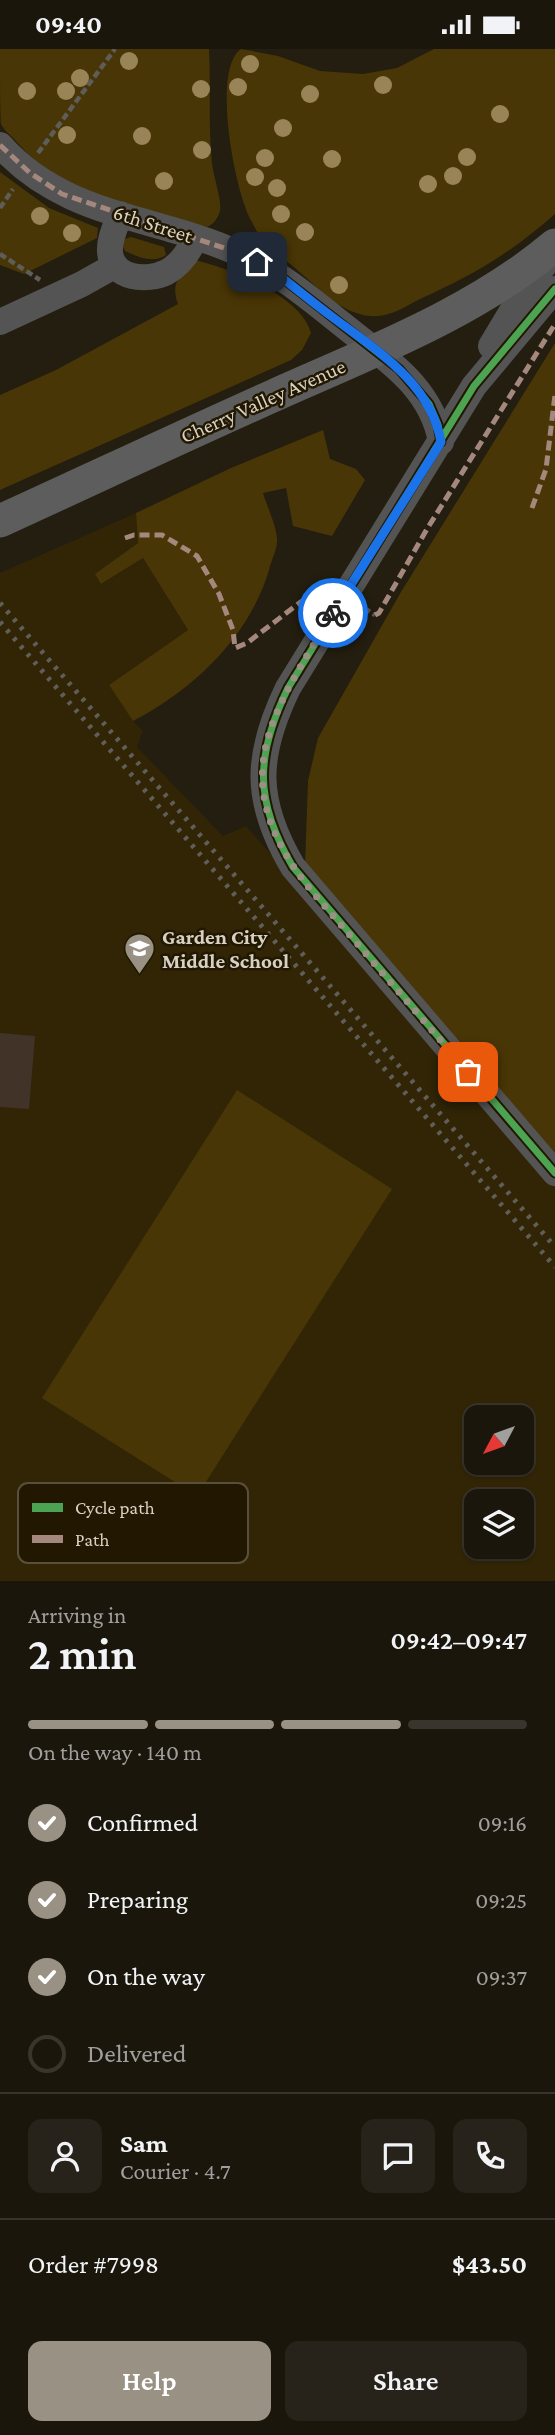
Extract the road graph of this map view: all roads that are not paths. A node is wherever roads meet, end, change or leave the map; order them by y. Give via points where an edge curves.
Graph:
1 (0, 145) edge
2 (120, 214) junction
3 (195, 238) junction
4 (555, 245) edge
5 (555, 252) edge
6 (114, 266) junction
7 (555, 289) edge
8 (0, 322) edge
9 (376, 350) junction
10 (474, 386) junction
11 (441, 442) junction
12 (0, 521) edge
13 (555, 1173) edge

1 - 2 street, 6th Street via 62,194
2 - 3 street, 6th Street
2 - 6 street via 110,242
3 - 6 street via 185,257 154,277 131,277
3 - 9 street, 6th Street via 239,253 276,273
4 - 9 main road, Cherry Valley Avenue via 478,299
5 - 10 street via 495,338
6 - 8 street
7 - 10 street
9 - 11 street, 6th Street via 429,404
9 - 12 main road, Cherry Valley Avenue
10 - 11 street
11 - 13 street via 288,688 266,743 264,795 276,839 293,867

